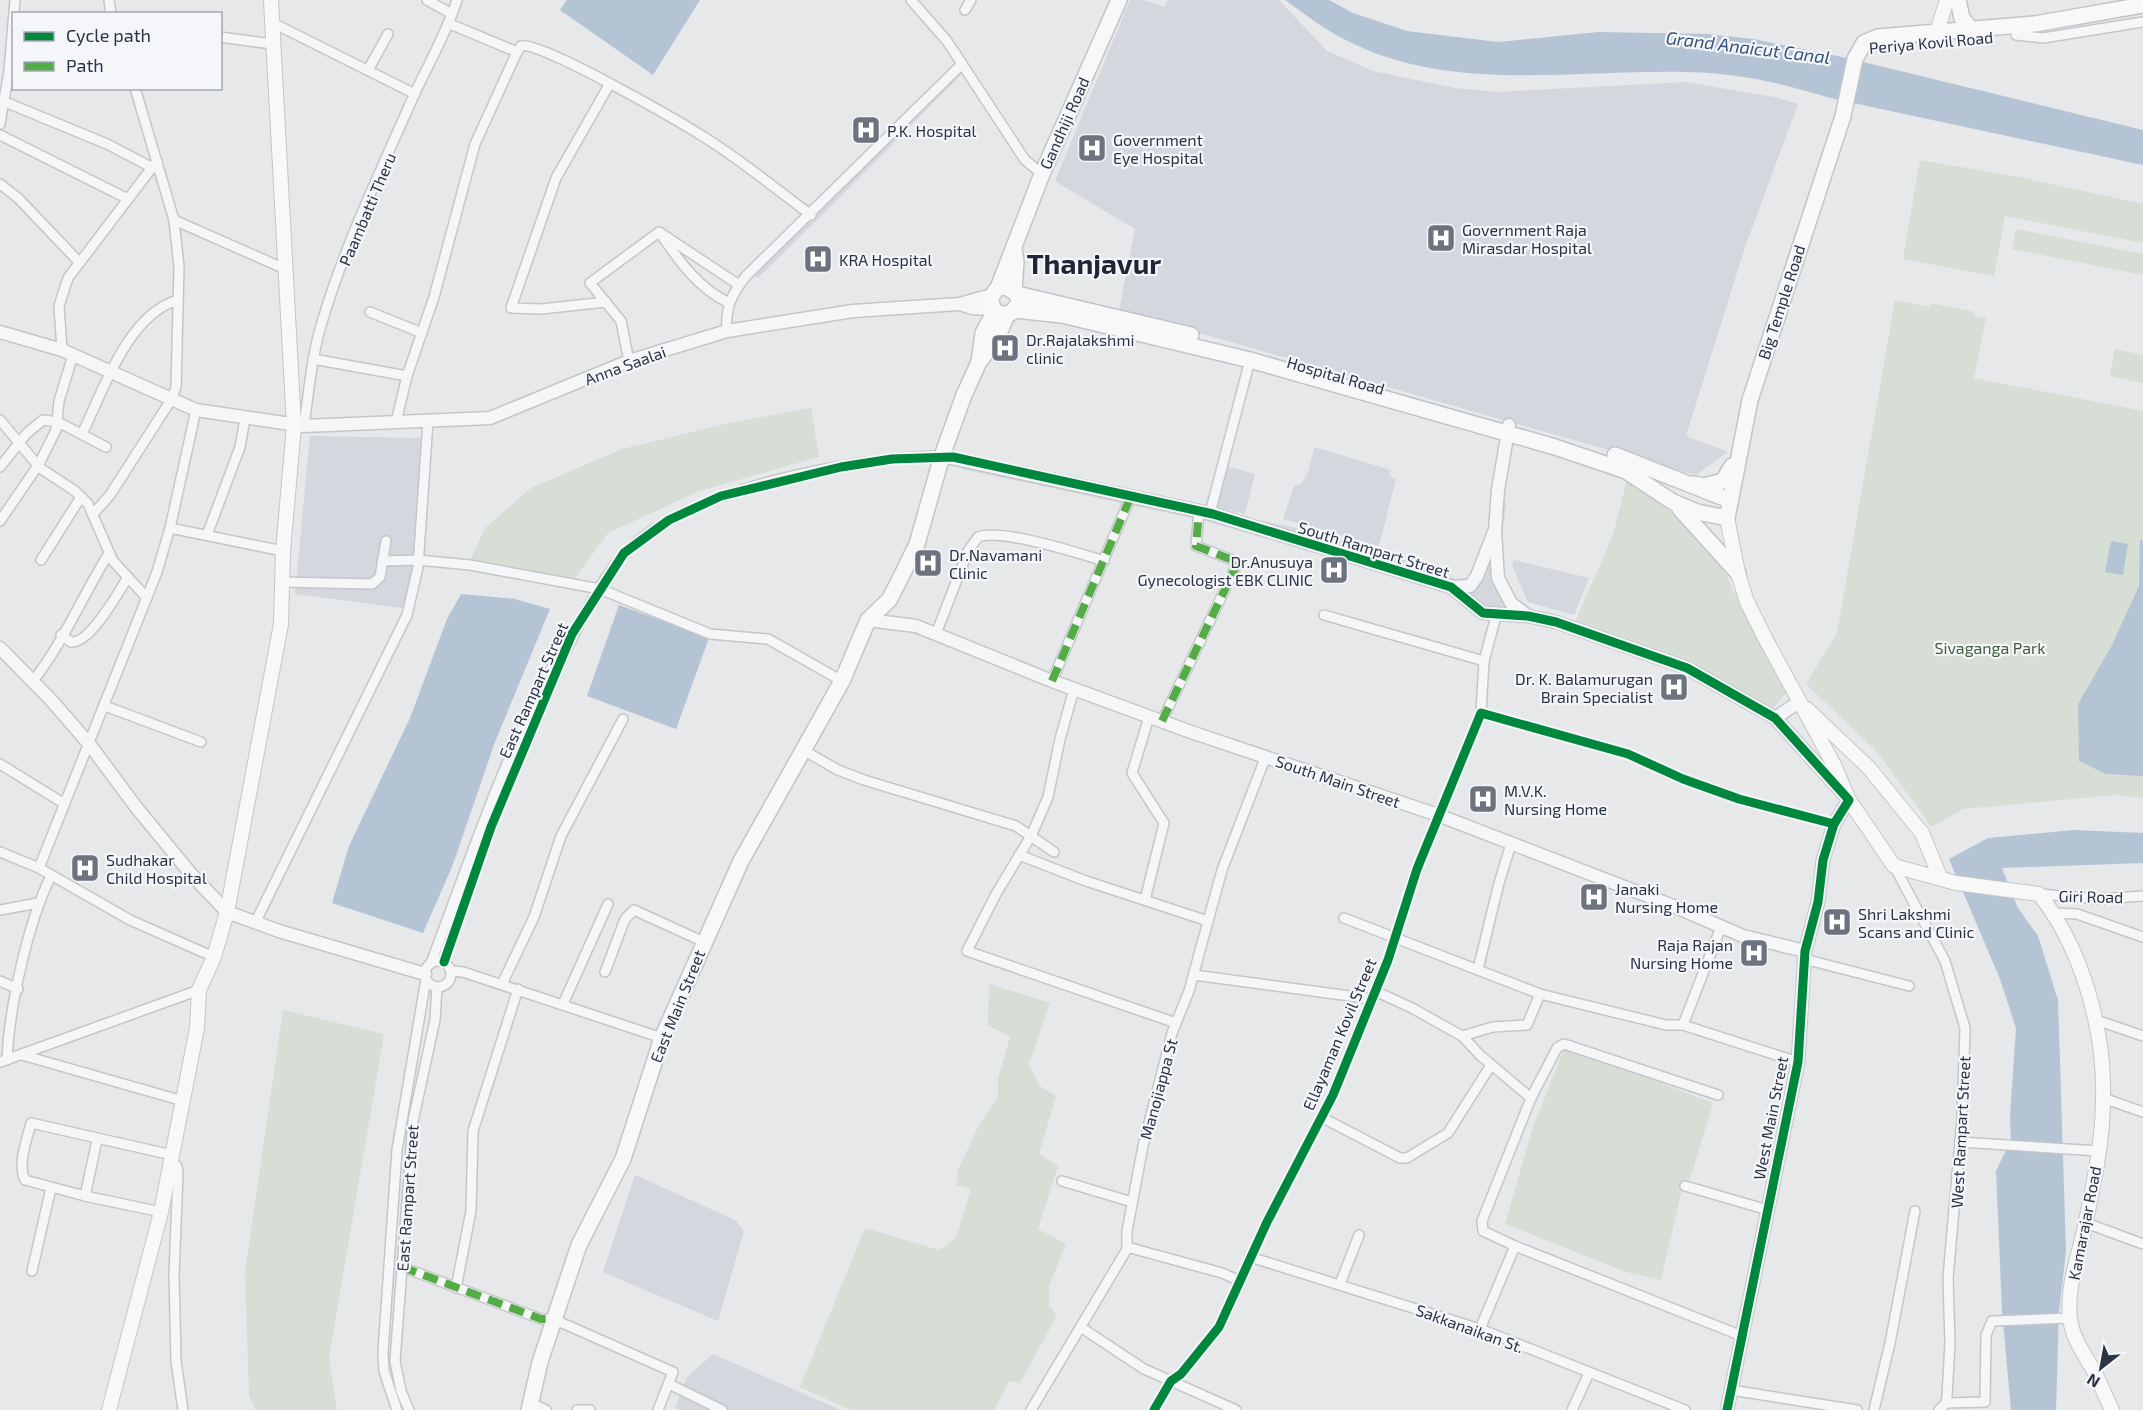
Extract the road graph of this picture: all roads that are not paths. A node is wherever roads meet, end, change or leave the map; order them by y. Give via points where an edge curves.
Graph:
1 (271, 0) edge
2 (427, 0) edge
3 (457, 0) edge
4 (910, 0) edge
5 (971, 0) edge
6 (1119, 0) edge
7 (1947, 0) edge
8 (1958, 0) edge
9 (2143, 5) edge
10 (965, 10) dead end
11 (452, 14) junction
12 (2143, 14) edge
13 (2143, 22) edge
14 (273, 23) junction
15 (450, 24) junction
16 (12, 28) edge
17 (1970, 28) junction
18 (2036, 28) junction
19 (388, 34) dead end
20 (2016, 35) junction
21 (1936, 36) junction
22 (222, 37) edge
23 (272, 44) junction
24 (517, 52) junction
25 (1858, 53) joint
26 (962, 64) junction
27 (368, 70) junction
28 (609, 85) junction
29 (136, 90) edge
30 (415, 94) junction
31 (5, 102) junction
32 (0, 123) edge
33 (0, 135) edge
34 (155, 164) junction
35 (1042, 174) junction
36 (0, 184) edge
37 (128, 199) junction
38 (811, 215) junction
39 (174, 220) junction
40 (659, 232) junction
41 (1014, 248) junction
42 (79, 262) junction
43 (285, 268) junction
44 (739, 285) junction
45 (1016, 292) junction
46 (178, 300) junction
47 (606, 302) junction
48 (729, 303) junction
49 (1000, 305) junction
50 (370, 312) dead end
51 (727, 331) junction
52 (0, 332) edge
53 (422, 333) junction
54 (68, 352) junction
55 (313, 359) junction
56 (1250, 360) junction
57 (629, 361) junction
58 (111, 371) junction
59 (406, 376) junction
60 (171, 400) junction
61 (196, 410) junction
62 (245, 418) junction
63 (0, 420) edge
64 (428, 421) junction
65 (58, 422) junction
66 (396, 422) junction
67 (299, 426) junction
68 (1508, 430) junction
69 (82, 434) junction
70 (18, 444) junction
71 (106, 447) dead end
72 (1738, 454) junction
73 (942, 456) junction
74 (39, 464) junction
75 (0, 467) edge
76 (1678, 482) junction
77 (1131, 496) junction
78 (81, 497) junction
79 (1729, 500) junction
80 (1673, 502) junction
81 (1205, 512) junction
82 (94, 513) junction
83 (1727, 518) junction
84 (0, 521) edge
85 (170, 528) junction
86 (1495, 531) junction
87 (207, 535) junction
88 (386, 541) dead end
89 (283, 551) junction
90 (109, 553) junction
91 (40, 560) dead end
92 (418, 560) junction
93 (382, 561) junction
94 (1104, 561) junction
95 (1738, 573) junction
96 (128, 577) junction
97 (282, 582) junction
98 (1451, 587) junction
99 (600, 589) junction
100 (147, 598) junction
101 (1324, 615) dead end
102 (1496, 616) junction
103 (1528, 616) junction
104 (868, 620) junction
105 (572, 634) junction
106 (936, 634) junction
107 (61, 635) junction
108 (0, 648) edge
109 (1484, 661) junction
110 (33, 681) junction
111 (842, 681) junction
112 (1052, 681) junction
113 (1074, 689) junction
114 (1799, 702) junction
115 (105, 706) junction
116 (1481, 712) junction
117 (1149, 717) junction
118 (1775, 718) junction
119 (623, 719) dead end
120 (1162, 722) junction
121 (201, 742) dead end
122 (90, 744) junction
123 (803, 750) junction
124 (1266, 756) junction
125 (0, 764) edge
126 (1848, 800) junction
127 (63, 803) junction
128 (1438, 815) junction
129 (1834, 824) junction
130 (1031, 836) junction
131 (1511, 844) junction
132 (0, 852) edge
133 (1054, 852) dead end
134 (1019, 855) junction
135 (1894, 866) junction
136 (39, 868) junction
137 (51, 876) junction
138 (1940, 878) junction
139 (2039, 894) junction
140 (2143, 896) edge
141 (1145, 900) junction
142 (38, 903) junction
143 (608, 904) dead end
144 (0, 910) edge
145 (227, 912) junction
146 (2054, 913) junction
147 (1344, 918) dead end
148 (1208, 921) junction
149 (255, 923) junction
150 (1721, 927) junction
151 (1394, 935) junction
152 (2143, 937) edge
153 (704, 942) junction
154 (1804, 955) junction
155 (214, 957) junction
156 (444, 962) junction
157 (1478, 969) junction
158 (451, 971) junction
159 (428, 972) junction
160 (605, 972) dead end
161 (1194, 975) junction
162 (0, 981) edge
163 (502, 984) junction
164 (1909, 986) dead end
165 (436, 987) junction
166 (18, 989) junction
167 (518, 989) junction
168 (199, 990) junction
169 (1540, 994) junction
170 (1374, 995) junction
171 (563, 1004) junction
172 (2096, 1020) junction
173 (1176, 1023) junction
174 (1683, 1025) junction
175 (4, 1029) edge
176 (1462, 1036) junction
177 (2143, 1036) edge
178 (662, 1038) junction
179 (22, 1055) junction
180 (3, 1061) edge
181 (1798, 1062) junction
182 (1491, 1065) junction
183 (1718, 1095) dead end
184 (1531, 1098) junction
185 (2103, 1098) junction
186 (183, 1101) junction
187 (2143, 1112) edge
188 (1321, 1117) junction
189 (97, 1140) junction
190 (1960, 1142) junction
191 (2099, 1151) junction
192 (171, 1160) junction
193 (1062, 1181) dead end
194 (1685, 1186) dead end
195 (51, 1188) junction
196 (85, 1196) junction
197 (1132, 1202) junction
198 (1768, 1210) junction
199 (1915, 1211) dead end
200 (161, 1212) junction
201 (2086, 1223) junction
202 (1359, 1234) dead end
203 (2143, 1244) edge
204 (1515, 1246) junction
205 (1127, 1247) junction
206 (1251, 1257) junction
207 (402, 1267) junction
208 (32, 1271) dead end
209 (1241, 1278) junction
210 (1340, 1284) junction
211 (456, 1288) junction
212 (554, 1319) junction
213 (2066, 1319) junction
214 (1082, 1328) junction
215 (1480, 1329) junction
216 (1742, 1336) junction
217 (1589, 1373) junction
218 (1171, 1381) junction
219 (669, 1384) junction
220 (1731, 1390) junction
221 (530, 1407) edge
222 (1943, 1407) edge
223 (109, 1410) edge
224 (183, 1410) edge
225 (398, 1410) edge
226 (410, 1410) edge
227 (546, 1410) edge
228 (577, 1410) edge
229 (590, 1410) edge
230 (658, 1410) edge
231 (722, 1410) edge
232 (1031, 1410) edge
233 (1154, 1410) edge
234 (1236, 1410) edge
235 (1572, 1410) edge
236 (1685, 1410) edge
237 (1727, 1410) edge
238 (1857, 1410) edge
239 (1874, 1410) edge
240 (2112, 1410) edge

1 - 14 main road
2 - 11 street
3 - 11 street, Paambatti Theru
4 - 26 street
5 - 10 street
6 - 35 main road, Gandhiji Road
7 - 21 main road
8 - 17 main road via 1962,18
9 - 18 main road
11 - 15 street, Paambatti Theru
12 - 18 main road
13 - 20 street via 2043,38
14 - 23 main road
14 - 27 street
15 - 24 street
15 - 30 street, Paambatti Theru
16 - 31 street
17 - 18 main road, Periya Kovil Road
17 - 21 main road, Periya Kovil Road
18 - 20 main road, Periya Kovil Road
19 - 27 street
20 - 21 main road, Periya Kovil Road
21 - 25 main road, Periya Kovil Road
22 - 23 street
23 - 43 main road
24 - 28 street via 521,46 532,45
24 - 53 street via 475,144
25 - 72 main road, Big Temple Road via 1845,108 1753,389
26 - 35 street via 1025,160
26 - 38 street
27 - 30 street
28 - 38 street via 705,138
28 - 47 street via 556,178 511,308
29 - 34 street
30 - 55 street, Paambatti Theru via 346,255
31 - 32 street
31 - 34 street
33 - 37 street
34 - 37 street
34 - 39 street
35 - 41 main road, Gandhiji Road
36 - 42 street
37 - 42 street
38 - 44 street
39 - 43 street
39 - 46 street
40 - 44 street
40 - 47 street via 590,283
40 - 48 street via 687,271 716,297
41 - 45 main road, Gandhiji Road
41 - 49 main road, Gandhiji Road via 1006,260
42 - 54 street via 62,290 59,306
43 - 67 main road
44 - 48 street
45 - 49 main road, Gandhiji Road via 1019,303
45 - 68 main road, Hospital Road via 1237,347
46 - 58 street via 156,311 140,327
46 - 60 street via 176,387
47 - 57 street via 621,321
48 - 51 street
49 - 51 street, Anna Saalai via 853,311
49 - 56 main road, Hospital Road via 1062,315
49 - 73 main road via 996,340 978,362
50 - 53 street
51 - 57 street, Anna Saalai
52 - 54 street, Anna Saalai
53 - 59 street
54 - 58 street, Anna Saalai
54 - 65 street
55 - 59 street
55 - 67 street, Paambatti Theru
56 - 68 main road, Hospital Road
56 - 81 street
57 - 64 street, Anna Saalai via 490,418
58 - 60 street, Anna Saalai
58 - 69 street
59 - 66 street
60 - 61 street, Anna Saalai
60 - 82 street via 110,495
61 - 62 street, Anna Saalai
61 - 85 street
62 - 67 street, Anna Saalai
62 - 87 street via 240,447
63 - 70 street
64 - 66 street, Anna Saalai
64 - 92 street
65 - 69 street
65 - 70 street via 43,420 35,424
65 - 74 street
66 - 67 street, Anna Saalai
67 - 89 main road
68 - 76 main road, Hospital Road via 1606,452
68 - 80 main road, Hospital Road via 1626,471
68 - 86 street
69 - 71 street
70 - 74 street
70 - 75 street
72 - 76 main road via 1723,481 1704,486
72 - 79 main road, Big Temple Road
73 - 77 street, South Rampart Street
73 - 99 street, East Rampart Street via 841,467 721,496 649,533 624,553
73 - 104 main road via 916,544 889,600
74 - 78 street
74 - 84 street
76 - 79 main road
77 - 81 street, South Rampart Street
77 - 94 street
78 - 82 street
78 - 91 street
79 - 83 main road, Big Temple Road
80 - 83 main road
80 - 95 main road
81 - 98 street, South Rampart Street
81 - 120 street via 1196,546 1238,562
82 - 90 street
83 - 95 main road
85 - 87 street
85 - 100 street
86 - 98 street via 1478,576 1470,586
86 - 103 street via 1498,578 1511,603
87 - 89 street
88 - 93 street
89 - 97 main road
90 - 96 street
90 - 107 street
92 - 93 street
92 - 99 street
92 - 149 street via 402,630
93 - 97 street via 380,577 372,584
94 - 106 street via 1039,543 978,537 968,551
94 - 112 street
95 - 114 main road via 1764,638
96 - 100 street
96 - 107 street via 82,640 71,642
97 - 145 main road via 281,624
98 - 102 street, South Rampart Street via 1472,606
99 - 105 street, East Rampart Street
99 - 111 street via 710,634 768,639
100 - 115 street
101 - 109 street
102 - 103 street, South Rampart Street
102 - 109 street, Ellayaman Kovil Street
103 - 118 street, South Rampart Street via 1556,622 1687,668
104 - 106 street, South Main Street via 916,626
104 - 111 main road, East Main Street
105 - 156 street, East Rampart Street via 491,827
105 - 159 street via 537,697
106 - 112 street, South Main Street
107 - 110 street via 49,661
108 - 110 street
109 - 116 street, Ellayaman Kovil Street
110 - 122 street
111 - 123 main road, East Main Street
112 - 113 street, South Main Street
113 - 117 street, South Main Street
113 - 130 street via 1048,797
114 - 118 street
114 - 126 main road via 1834,765
114 - 138 main road via 1869,768 1916,825
115 - 121 street
115 - 122 street
116 - 128 street, Ellayaman Kovil Street
116 - 129 street via 1628,754 1739,799
117 - 120 street, South Main Street
117 - 141 street via 1132,772 1164,823
118 - 126 street, South Rampart Street
119 - 163 street via 561,836 532,922
120 - 124 street, South Main Street
122 - 127 street
122 - 145 street via 136,807
123 - 130 street via 864,780 1016,826
123 - 153 main road, East Main Street via 741,861
124 - 128 street, South Main Street
124 - 148 street, Manojiappa St via 1222,870
125 - 127 street
126 - 129 street, West Main Street
126 - 135 main road
127 - 136 street
128 - 131 street, South Main Street
128 - 151 street, Ellayaman Kovil Street
129 - 154 street, West Main Street
130 - 133 street
130 - 134 street
131 - 150 street, South Main Street
131 - 157 street
132 - 136 street
134 - 141 street
134 - 173 street via 969,946 969,954
135 - 138 main road
135 - 190 street, West Rampart Street via 1945,961 1965,1028
136 - 137 street
137 - 142 street
137 - 155 street via 130,920
138 - 139 main road
139 - 140 street, Giri Road via 2098,899
139 - 146 main road, Kamarajar Road
141 - 148 street
142 - 144 street
142 - 166 street
143 - 171 street
145 - 149 street
145 - 155 main road
146 - 152 street via 2077,914
146 - 172 main road, Kamarajar Road via 2070,942
147 - 151 street
148 - 161 street, Manojiappa St
149 - 159 street
150 - 154 street, South Main Street
150 - 174 street
151 - 157 street
151 - 170 street, Ellayaman Kovil Street
153 - 160 street via 634,910 625,920
153 - 178 main road, East Main Street
154 - 164 street
154 - 181 street, West Main Street
155 - 168 main road
156 - 158 street
156 - 159 street
157 - 169 street
158 - 163 street
158 - 165 street via 448,983
159 - 165 street
159 - 225 street via 397,1150 383,1352 384,1371
161 - 170 street
161 - 173 street, Manojiappa St
162 - 166 street
163 - 167 street
165 - 207 street, East Rampart Street via 435,1020 412,1121
166 - 175 street
167 - 171 street
167 - 211 street via 473,1131 471,1211
168 - 179 street
168 - 186 main road via 197,1028
169 - 174 street via 1666,1025
169 - 176 street via 1527,1025 1493,1027
170 - 176 street via 1412,1008
170 - 188 street, Ellayaman Kovil Street
171 - 178 street
172 - 177 street
172 - 185 main road, Kamarajar Road
173 - 197 street, Manojiappa St
174 - 181 street
175 - 180 street
176 - 182 street
178 - 212 main road, East Main Street via 622,1159 579,1245
179 - 180 street
179 - 186 street
181 - 198 street, West Main Street
182 - 184 street
182 - 188 street via 1448,1133 1407,1158 1400,1158
183 - 184 street via 1564,1044 1557,1048
184 - 204 street via 1482,1226 1487,1234
185 - 187 street
185 - 191 main road, Kamarajar Road
186 - 192 main road
188 - 206 street, Ellayaman Kovil Street
189 - 192 street
189 - 195 street via 31,1123 21,1172 25,1180
189 - 196 street
190 - 191 street
190 - 222 street, West Rampart Street via 1947,1278 1950,1343
191 - 201 main road, Kamarajar Road
192 - 200 main road
192 - 224 street via 178,1173 175,1340
193 - 197 street
194 - 198 street
195 - 196 street
195 - 208 street
196 - 200 street
197 - 205 street, Manojiappa St
198 - 216 street, West Main Street
199 - 239 street
200 - 223 main road
201 - 203 street
201 - 213 main road, Kamarajar Road
202 - 210 street
204 - 215 street
204 - 216 street
205 - 209 street
205 - 214 street, Manojiappa St
206 - 209 street, Ellayaman Kovil Street
206 - 210 street, Sakkanaikan St.
207 - 211 street
207 - 226 street, East Rampart Street via 395,1361 400,1391
209 - 218 street, Ellayaman Kovil Street via 1219,1327
210 - 215 street, Sakkanaikan St.
211 - 212 street via 541,1319
212 - 219 street via 673,1372
212 - 221 main road, East Main Street via 534,1380
213 - 222 street via 1992,1322 1986,1335 1985,1402
213 - 240 main road, Kamarajar Road
214 - 218 street via 1123,1358
214 - 232 street, Manojiappa St
215 - 217 street, Sakkanaikan St.
216 - 220 street, West Main Street
217 - 235 street
217 - 236 street, Sakkanaikan St.
218 - 233 street, Ellayaman Kovil Street
218 - 234 street
219 - 230 street
219 - 231 street
220 - 237 street, West Main Street
220 - 238 street
221 - 227 street
228 - 229 street

